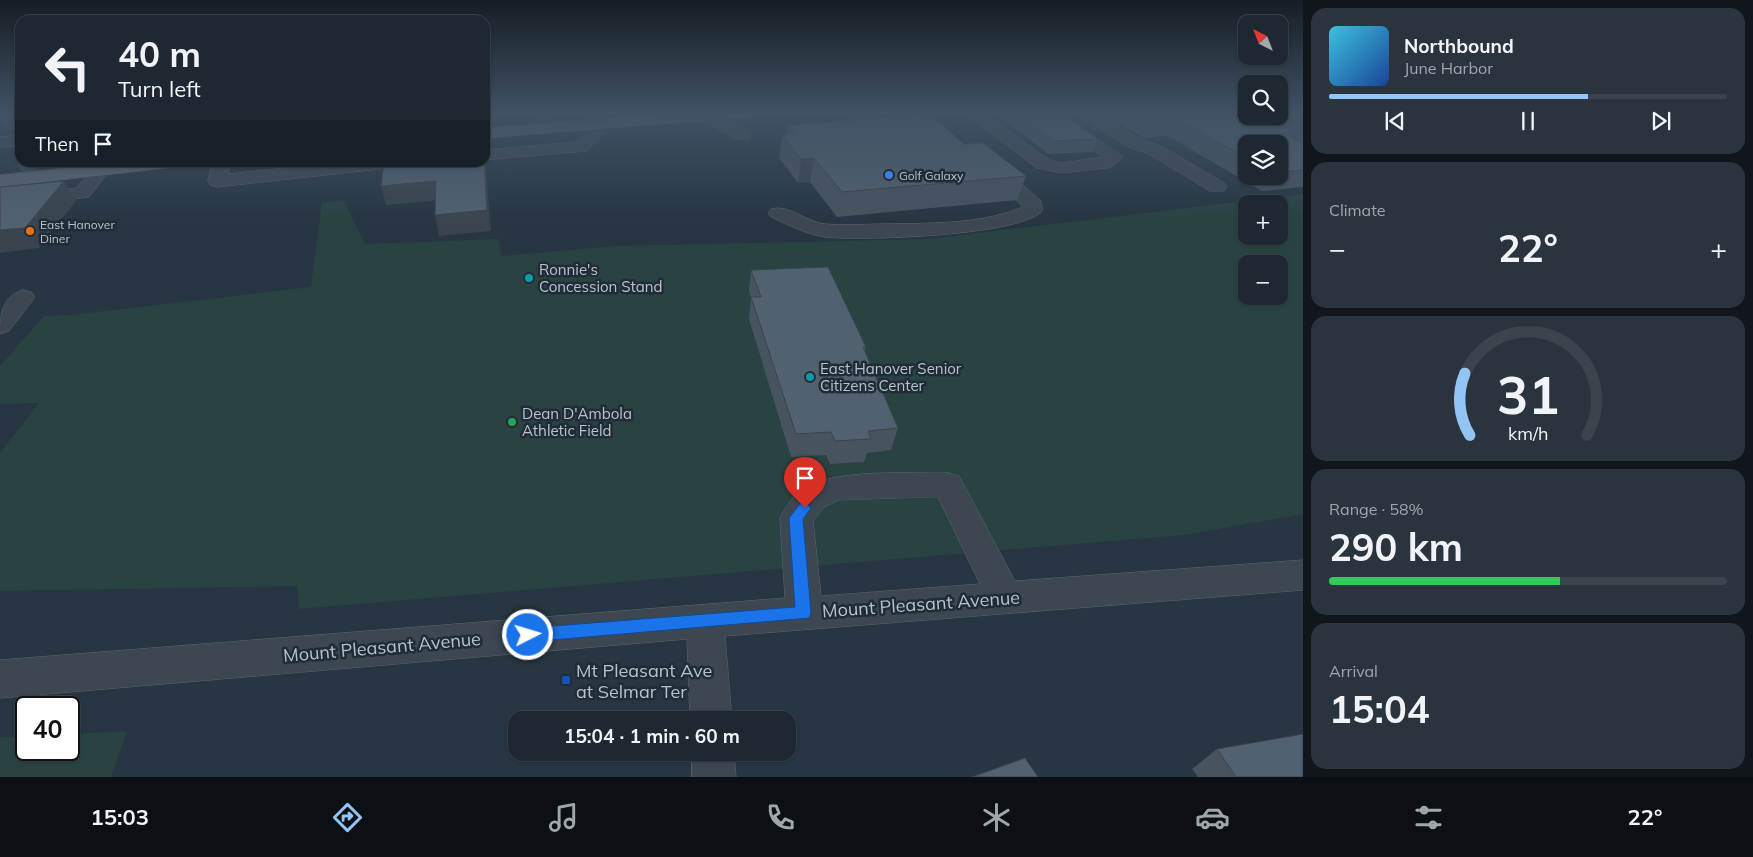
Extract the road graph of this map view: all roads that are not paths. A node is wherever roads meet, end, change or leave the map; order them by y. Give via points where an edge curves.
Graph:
1 (566, 148) edge
2 (1022, 148) edge
3 (1102, 148) edge
4 (1149, 148) edge
5 (490, 155) edge
6 (976, 155) edge
7 (35, 167) edge
8 (129, 167) edge
9 (220, 167) edge
10 (351, 167) edge
11 (101, 170) junction
12 (16, 171) edge
13 (1217, 187) dead end
14 (778, 213) dead end
15 (23, 297) dead end
16 (0, 326) edge
17 (1303, 574) edge
18 (1005, 598) junction
19 (804, 613) junction
20 (705, 620) junction
21 (0, 679) edge
22 (710, 711) edge
23 (713, 761) edge
24 (714, 777) edge

1 - 5 street
2 - 3 street via 1043,164 1062,168 1106,163 1114,157
4 - 13 street
6 - 14 street via 1028,197 1033,210 1022,216 984,223 847,230 817,229
7 - 12 main road
8 - 11 main road
9 - 10 street via 216,180
11 - 12 main road
11 - 12 street via 82,193 8,200
15 - 16 street
17 - 18 street, Mount Pleasant Avenue
18 - 19 street, Mount Pleasant Avenue
18 - 19 street via 948,485 836,488 813,498 796,518
19 - 20 street, Mount Pleasant Avenue
20 - 21 street, Mount Pleasant Avenue
20 - 22 street
23 - 24 street

